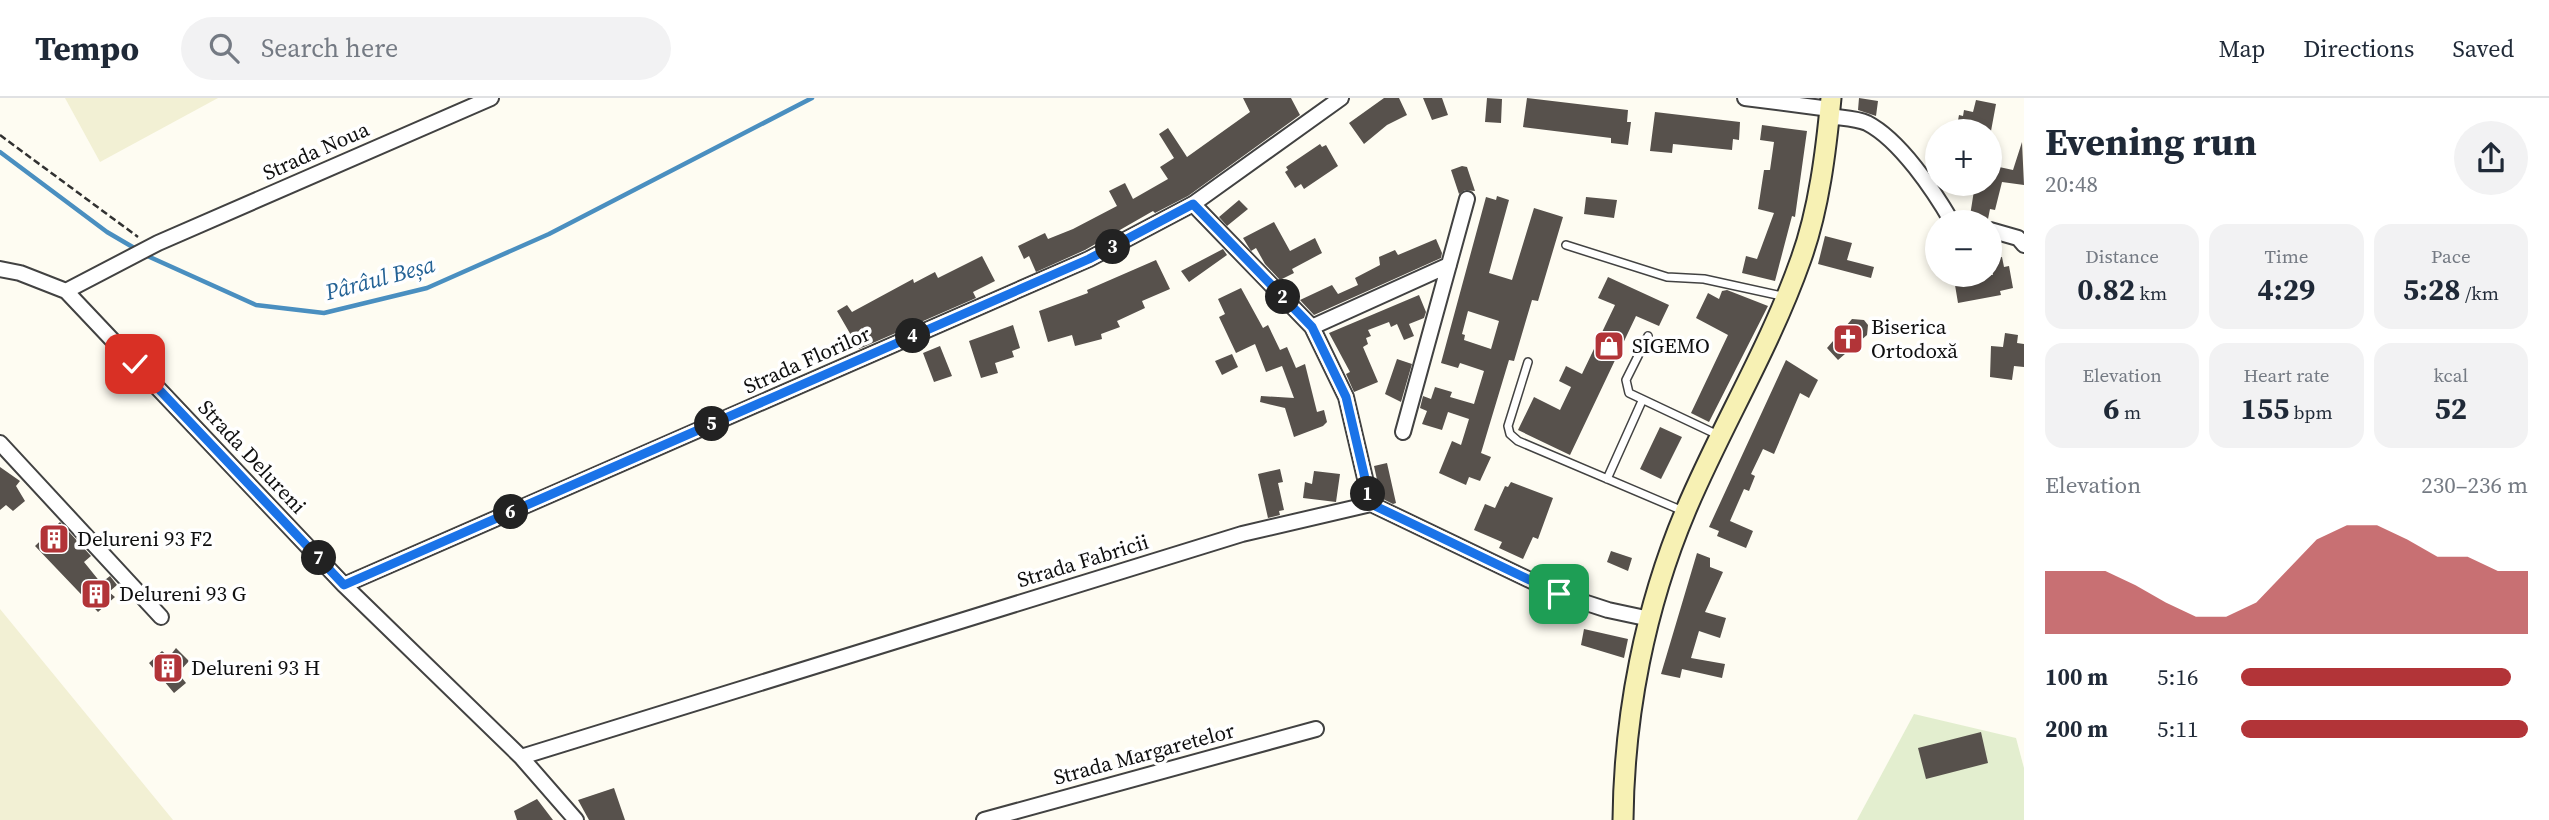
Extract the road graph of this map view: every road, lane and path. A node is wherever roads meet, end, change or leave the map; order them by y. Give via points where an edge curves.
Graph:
1 (491, 98) edge
2 (1341, 98) edge
3 (1745, 98) edge
4 (1830, 107) edge
5 (0, 135) edge
6 (1468, 199) dead end
7 (1193, 204) junction
8 (1944, 210) edge
9 (2002, 233) edge
10 (158, 243) junction
11 (1566, 245) dead end
12 (2024, 245) edge
13 (1449, 265) junction
14 (0, 269) edge
15 (66, 291) junction
16 (1786, 298) junction
17 (1312, 327) junction
18 (1648, 336) dead end
19 (1528, 362) dead end
20 (1642, 401) junction
21 (1403, 432) dead end
22 (1722, 437) junction
23 (0, 443) edge
24 (1606, 478) junction
25 (1371, 504) junction
26 (1685, 512) junction
27 (344, 585) junction
28 (161, 617) dead end
29 (1650, 619) junction
30 (1316, 729) dead end
31 (521, 757) junction
32 (576, 820) edge
33 (984, 820) edge
34 (1623, 820) edge

1 - 10 street, Strada Noua
2 - 7 street, Strada Florilor
3 - 4 street
4 - 8 street via 1866,123 1890,142 1920,174
4 - 16 main road via 1819,187
5 - 10 path via 132,236
6 - 13 street
7 - 17 street
7 - 27 street, Strada Florilor via 1077,265
9 - 12 street
10 - 15 street, Strada Noua
11 - 16 lane via 1667,277 1704,279
13 - 17 street
13 - 21 street
14 - 15 street, Strada Delureni
15 - 27 street, Strada Delureni
16 - 22 main road
17 - 25 street via 1346,397
18 - 20 lane via 1626,380 1629,393
19 - 24 lane via 1508,426 1510,434
20 - 22 lane
20 - 24 lane
22 - 26 main road
23 - 28 street
24 - 26 lane
25 - 29 street via 1559,594
25 - 31 street, Strada Fabricii via 1242,534
26 - 29 main road
27 - 31 street, Strada Delureni
29 - 34 main road via 1633,699
30 - 33 street, Strada Margaretelor
31 - 32 street, Strada Delureni

